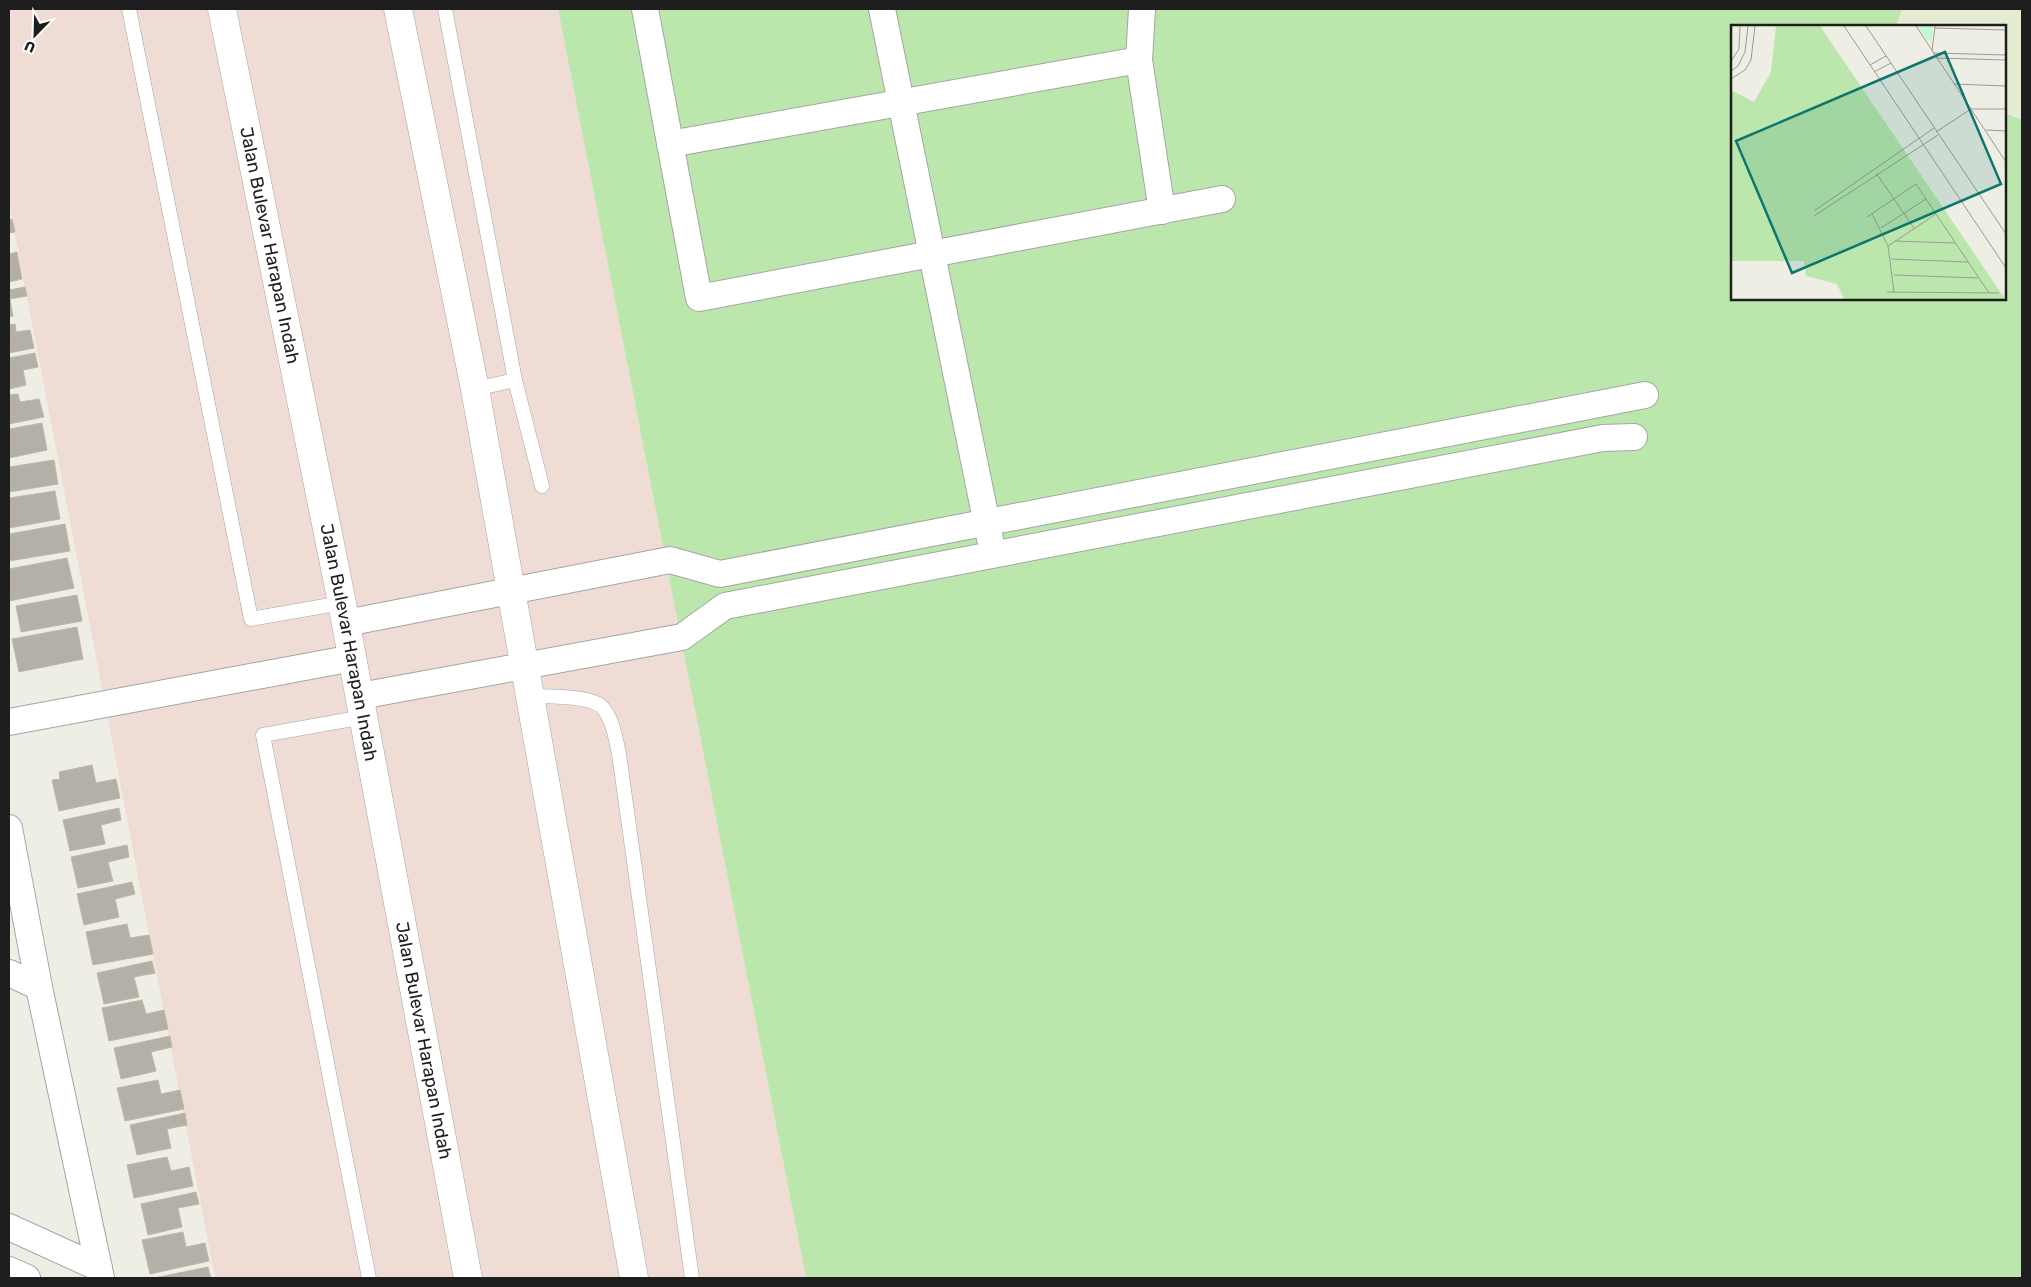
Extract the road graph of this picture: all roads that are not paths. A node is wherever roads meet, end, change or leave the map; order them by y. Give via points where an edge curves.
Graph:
1 (129, 9) edge
2 (222, 9) edge
3 (398, 9) edge
4 (445, 9) edge
5 (645, 9) edge
6 (882, 9) edge
7 (1142, 9) edge
8 (1139, 60) junction
9 (901, 103) junction
10 (670, 144) junction
11 (1222, 199) dead end
12 (1162, 211) junction
13 (932, 254) junction
14 (515, 380) junction
15 (475, 389) junction
16 (1645, 395) dead end
17 (1634, 437) dead end
18 (542, 486) dead end
19 (986, 522) junction
20 (993, 555) junction
21 (720, 574) junction
22 (511, 591) junction
23 (725, 606) junction
24 (344, 613) junction
25 (353, 658) junction
26 (525, 666) junction
27 (530, 696) junction
28 (362, 707) junction
29 (9, 722) edge
30 (9, 828) edge
31 (9, 973) edge
32 (39, 987) junction
33 (9, 1227) edge
34 (9, 1270) edge
35 (100, 1273) edge
36 (26, 1278) edge
37 (369, 1278) edge
38 (468, 1278) edge
39 (634, 1278) edge
40 (692, 1278) edge

1 - 24 lane via 251,619
2 - 24 street, Jalan Bulevar Harapan Indah
3 - 15 street
4 - 14 lane
5 - 10 street
6 - 9 street
7 - 8 street
8 - 9 street
8 - 12 street
9 - 10 street
9 - 13 street
10 - 13 street via 699,298
11 - 12 street
12 - 13 street
13 - 19 street
14 - 15 lane
14 - 18 lane
15 - 22 street
16 - 19 street
17 - 20 street via 1603,438
19 - 20 street
19 - 21 street
20 - 23 street
21 - 22 street via 670,560
21 - 23 street
22 - 24 street
22 - 26 street
23 - 26 street via 682,636
24 - 25 street, Jalan Bulevar Harapan Indah
25 - 28 street, Jalan Bulevar Harapan Indah
25 - 29 street
26 - 27 street
26 - 28 street
27 - 39 street
27 - 40 lane via 591,700 601,707 614,731 620,754
28 - 37 lane via 263,735
28 - 38 street, Jalan Bulevar Harapan Indah
30 - 32 street
31 - 32 street
32 - 35 street
33 - 35 street
34 - 36 street

